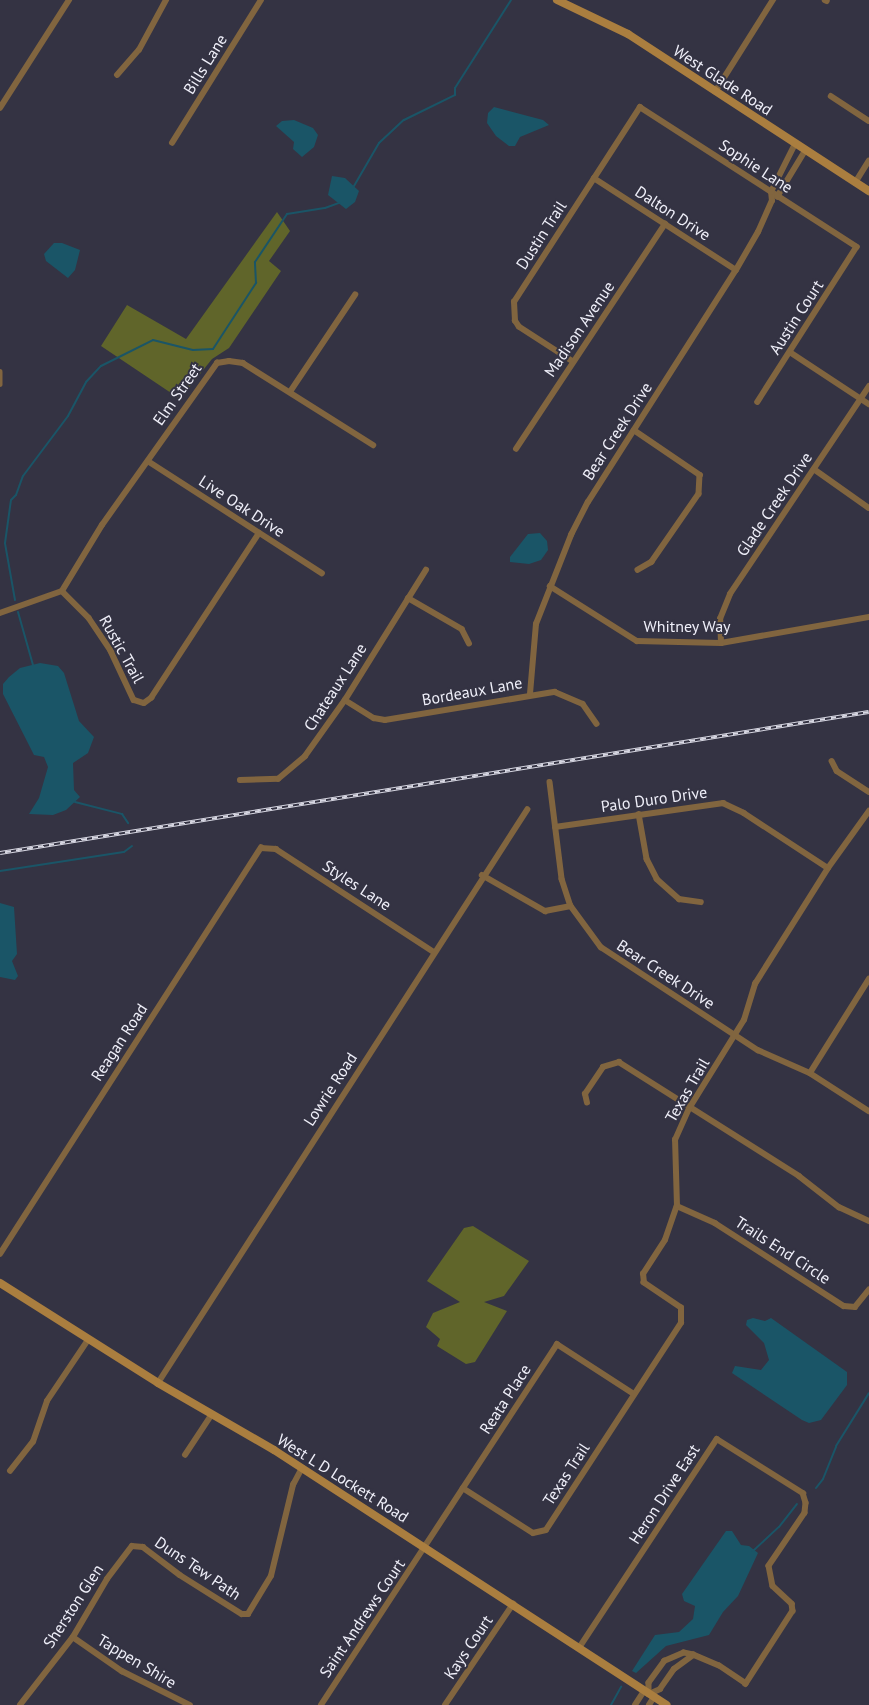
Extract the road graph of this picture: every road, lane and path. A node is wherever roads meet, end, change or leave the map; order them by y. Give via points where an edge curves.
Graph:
1 (70, 0) edge
2 (166, 0) edge
3 (261, 0) edge
4 (557, 0) edge
5 (773, 0) edge
6 (117, 75) dead end
7 (715, 92) junction
8 (831, 96) dead end
9 (640, 107) joint
10 (0, 108) edge
11 (869, 121) edge
12 (172, 143) dead end
13 (795, 144) junction
14 (805, 151) junction
15 (869, 161) edge
16 (594, 178) junction
17 (855, 183) junction
18 (869, 191) edge
19 (771, 192) junction
20 (779, 196) junction
21 (772, 201) junction
22 (665, 224) junction
23 (857, 247) joint
24 (736, 270) junction
25 (355, 295) dead end
26 (790, 352) junction
27 (573, 362) junction
28 (0, 372) edge
29 (1, 381) edge
30 (869, 386) edge
31 (290, 392) junction
32 (861, 399) junction
33 (758, 402) dead end
34 (869, 404) edge
35 (634, 430) junction
36 (373, 445) dead end
37 (516, 449) dead end
38 (148, 461) junction
39 (814, 469) junction
40 (869, 508) edge
41 (259, 533) junction
42 (426, 570) dead end
43 (638, 570) dead end
44 (322, 573) dead end
45 (550, 586) junction
46 (62, 592) junction
47 (408, 598) junction
48 (0, 613) edge
49 (869, 617) edge
50 (468, 643) dead end
51 (722, 643) junction
52 (530, 694) junction
53 (345, 700) junction
54 (597, 724) dead end
55 (832, 761) dead end
56 (240, 780) dead end
57 (550, 782) dead end
58 (869, 792) edge
59 (527, 810) dead end
60 (869, 811) edge
61 (639, 814) junction
62 (555, 827) junction
63 (263, 847) joint
64 (828, 868) junction
65 (482, 875) junction
66 (701, 902) dead end
67 (571, 906) junction
68 (434, 952) junction
69 (869, 979) edge
70 (734, 1035) junction
71 (810, 1073) junction
72 (587, 1103) dead end
73 (690, 1107) junction
74 (869, 1111) edge
75 (676, 1206) junction
76 (869, 1221) edge
77 (0, 1254) edge
78 (0, 1283) edge
79 (869, 1290) edge
80 (88, 1340) junction
81 (158, 1383) junction
82 (634, 1394) junction
83 (212, 1414) junction
84 (185, 1455) dead end
85 (302, 1468) junction
86 (10, 1471) dead end
87 (463, 1488) junction
88 (132, 1546) joint
89 (425, 1546) junction
90 (513, 1604) junction
91 (73, 1637) junction
92 (579, 1648) junction
93 (693, 1655) junction
94 (649, 1694) junction
95 (20, 1705) edge
96 (190, 1705) edge
97 (321, 1705) edge
98 (445, 1705) edge
99 (635, 1705) edge
100 (649, 1705) edge
101 (666, 1705) edge

1 - 10 street
2 - 6 street via 139,50
3 - 12 street, Bills Lane
4 - 7 main road, West Glade Road via 628,34
5 - 7 street
7 - 13 main road, West Glade Road
8 - 11 street
9 - 16 street, Dustin Trail
9 - 19 street, Sophie Lane
13 - 14 main road, West Glade Road
13 - 19 street
14 - 17 main road, West Glade Road
14 - 20 street, Bear Creek Drive
15 - 17 street
16 - 22 street, Dalton Drive
16 - 27 street, Dustin Trail via 514,302 515,320 519,327
17 - 18 main road, West Glade Road
19 - 20 street, Sophie Lane
19 - 21 street
20 - 21 street, Bear Creek Drive
20 - 23 street, Sophie Lane
21 - 24 street, Bear Creek Drive
22 - 24 street, Dalton Drive
22 - 27 street, Madison Avenue
23 - 26 street, Austin Court
24 - 35 street, Bear Creek Drive
25 - 31 street
26 - 32 street
26 - 33 street, Austin Court
27 - 37 street, Madison Avenue
28 - 29 street
30 - 32 street, Glade Creek Drive
31 - 36 street, Elm Street
31 - 38 street, Elm Street via 243,363 217,363
32 - 34 street
32 - 39 street, Glade Creek Drive
35 - 43 street via 700,475 699,494 652,562
35 - 45 street, Bear Creek Drive via 588,502
38 - 41 street, Live Oak Drive
38 - 46 street, Elm Street via 102,525
39 - 40 street
39 - 51 street, Glade Creek Drive via 730,594 720,619
41 - 44 street, Live Oak Drive
41 - 46 street, Rustic Trail via 151,698 144,703 134,700 110,651 89,618
42 - 47 street, Chateaux Lane
45 - 51 street, Whitney Way via 637,641
45 - 52 street, Bear Creek Drive via 536,624
46 - 48 street
47 - 50 street via 462,629
47 - 53 street, Chateaux Lane
49 - 51 street, Whitney Way
52 - 53 street, Bordeaux Lane via 385,720 374,718
52 - 54 street, Bordeaux Lane via 555,692 571,696 583,704
53 - 56 street, Chateaux Lane via 293,770 278,779
55 - 58 street via 837,771
57 - 62 street, Bear Creek Drive
59 - 65 street, Lowrie Road
60 - 64 street, Texas Trail
61 - 62 street, Palo Duro Drive
61 - 64 street, Palo Duro Drive via 724,803
61 - 66 street via 647,859 657,879 679,899
62 - 67 street, Bear Creek Drive via 560,873
63 - 68 street, Styles Lane via 276,849
63 - 77 street, Reagan Road
64 - 70 street, Texas Trail via 755,984 744,1020
65 - 67 street via 545,911
65 - 68 street, Lowrie Road
67 - 70 street, Bear Creek Drive via 593,938 612,956
68 - 81 street, Lowrie Road
69 - 71 street
70 - 71 street, Bear Creek Drive via 770,1057
70 - 73 street, Texas Trail
71 - 74 street, Bear Creek Drive
72 - 73 street via 585,1094 603,1067 619,1062
73 - 75 street, Texas Trail via 675,1140
73 - 76 street via 799,1176 839,1207
75 - 79 street, Trails End Circle via 715,1223 844,1306 855,1307
75 - 82 street, Texas Trail via 665,1240 643,1274 644,1283 681,1308 681,1323
78 - 80 main road, West L D Lockett Road
80 - 81 main road, West L D Lockett Road
80 - 86 street via 47,1401 33,1442
81 - 83 main road, West L D Lockett Road
82 - 87 street, Texas Trail via 546,1530 533,1533
82 - 87 street, Reata Place via 557,1344
83 - 84 street
83 - 85 main road, West L D Lockett Road
85 - 88 street, Duns Tew Path via 293,1485 271,1576 248,1614 242,1614 225,1600 180,1575 143,1547
85 - 89 main road, West L D Lockett Road
87 - 89 street, Reata Place
88 - 91 street, Sherston Glen via 107,1579
89 - 90 main road, West L D Lockett Road
89 - 97 street, Saint Andrews Court
90 - 92 main road, West L D Lockett Road
90 - 98 street, Kays Court
91 - 95 street, Sherston Glen
91 - 96 street, Tappen Shire via 122,1671
92 - 93 street, Heron Drive East via 717,1439 803,1493 805,1513 769,1566 773,1586 792,1604 793,1611 746,1684 719,1666
92 - 94 main road, West L D Lockett Road
93 - 94 street via 674,1669 660,1689
93 - 94 street via 684,1653 665,1661 649,1683
94 - 99 street
94 - 100 street
94 - 101 main road, West L D Lockett Road

